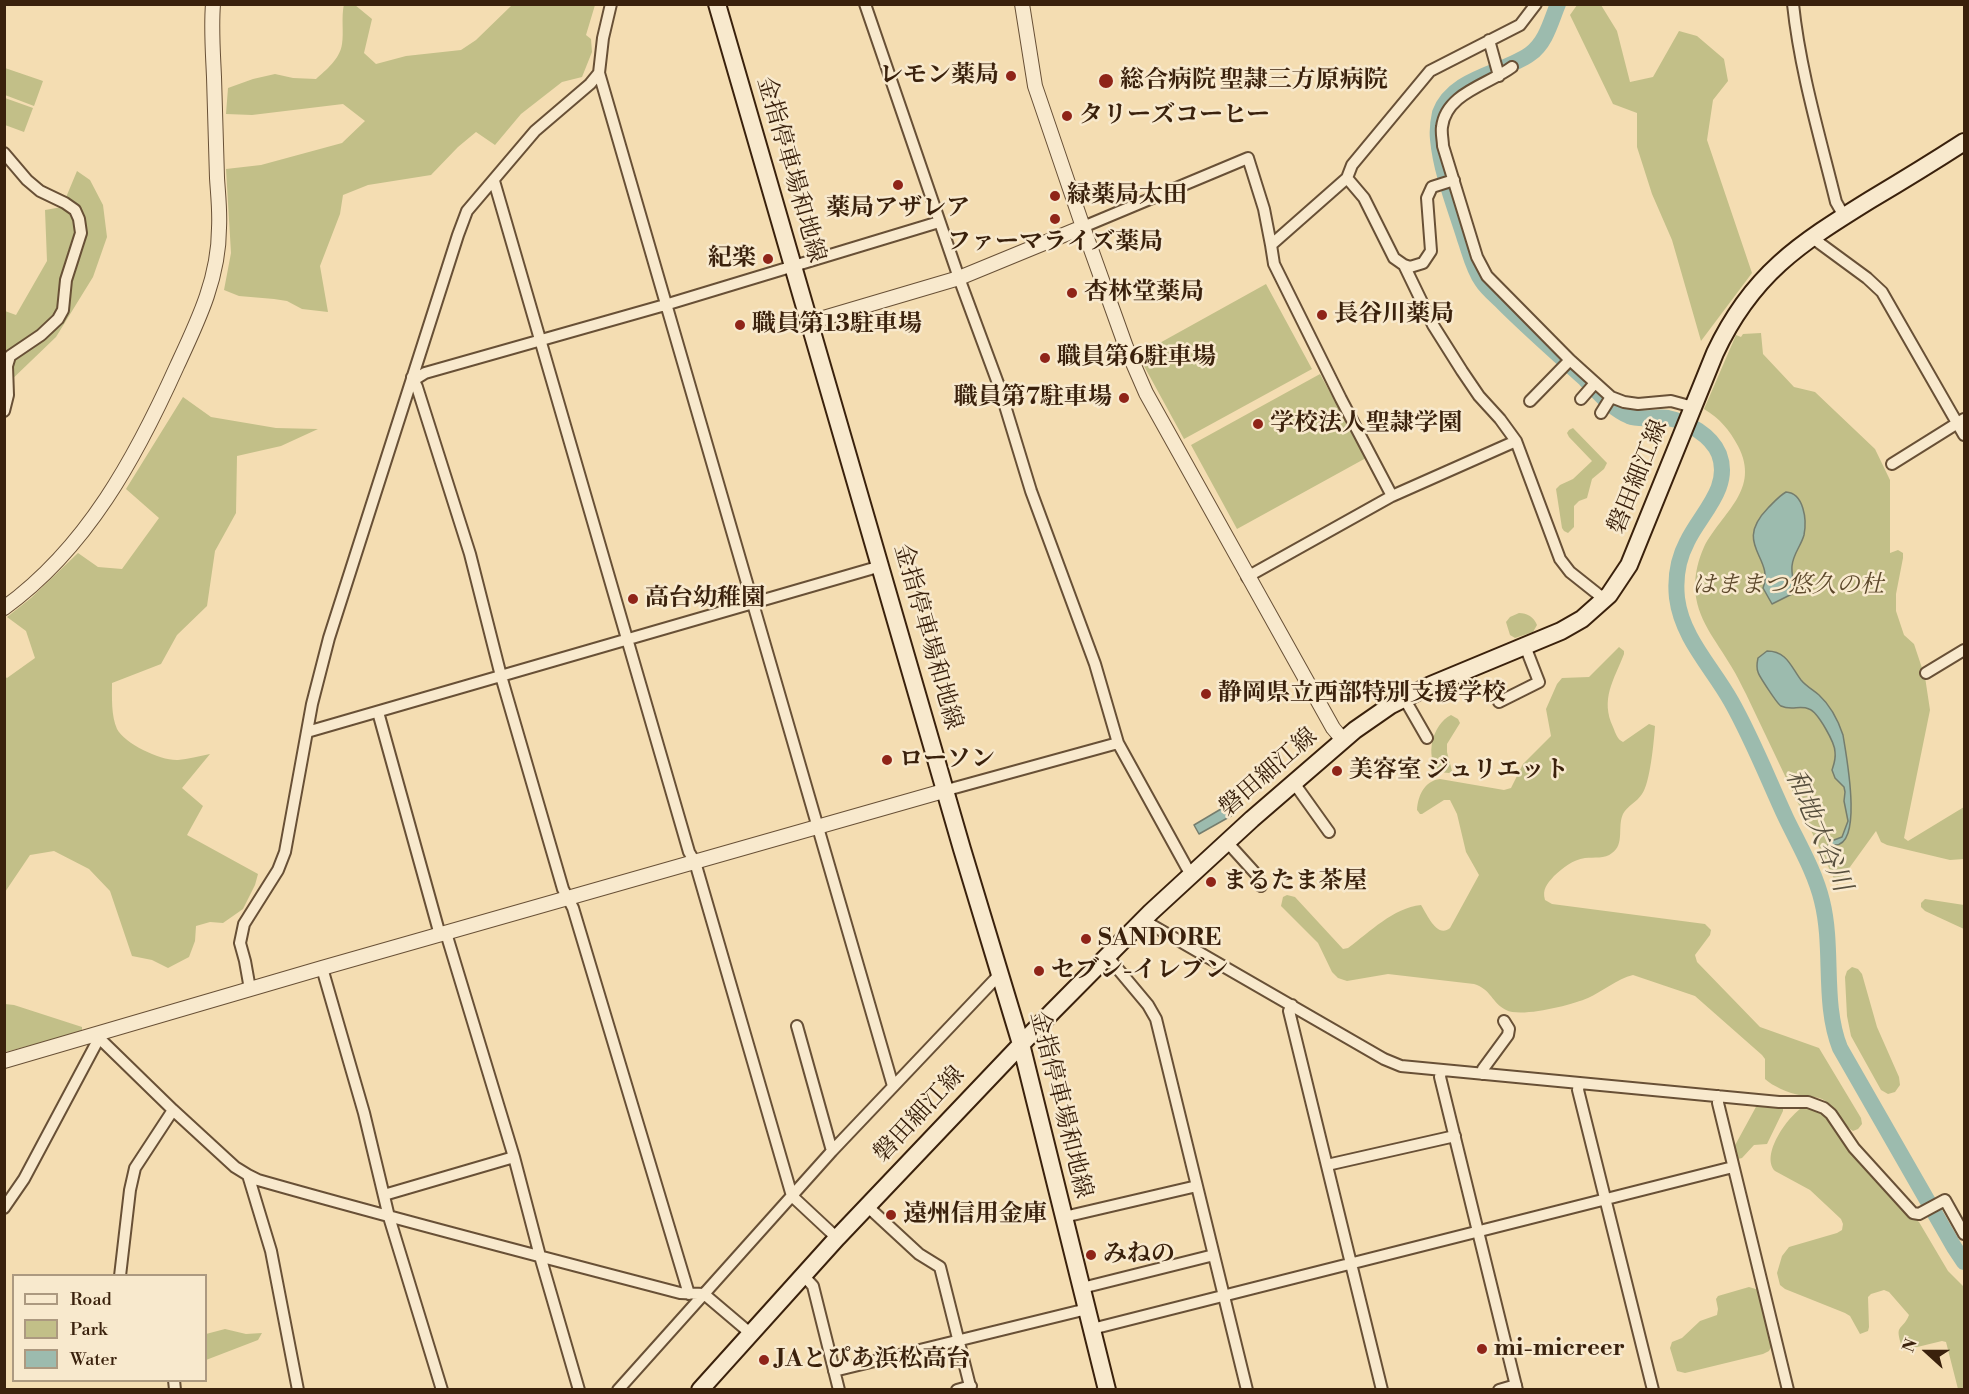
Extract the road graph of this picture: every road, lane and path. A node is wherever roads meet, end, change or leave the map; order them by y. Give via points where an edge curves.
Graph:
1 (213, 4) edge
2 (611, 4) edge
3 (717, 4) edge
4 (865, 4) edge
5 (1022, 4) edge
6 (1536, 4) edge
7 (1793, 4) edge
8 (1489, 40) junction
9 (1512, 67) dead end
10 (599, 73) junction
11 (1499, 76) junction
12 (1965, 142) edge
13 (4, 153) edge
14 (1347, 178) junction
15 (494, 181) junction
16 (1452, 181) junction
17 (1844, 216) junction
18 (939, 222) junction
19 (1083, 227) junction
20 (1814, 235) junction
21 (1271, 245) junction
22 (1404, 265) junction
23 (793, 266) junction
24 (959, 278) junction
25 (665, 305) junction
26 (810, 322) junction
27 (540, 340) junction
28 (1570, 360) junction
29 (412, 377) junction
30 (1595, 383) junction
31 (1611, 397) junction
32 (1581, 399) dead end
33 (1530, 400) dead end
34 (4, 411) edge
35 (1691, 411) junction
36 (1601, 413) dead end
37 (1961, 421) edge
38 (1965, 435) edge
39 (1516, 441) junction
40 (1892, 464) dead end
41 (1392, 496) junction
42 (881, 566) junction
43 (1248, 577) junction
44 (1604, 600) junction
45 (753, 604) junction
46 (4, 608) edge
47 (628, 639) junction
48 (1525, 646) junction
49 (1965, 650) edge
50 (1926, 673) dead end
51 (501, 676) junction
52 (1404, 698) junction
53 (1499, 702) dead end
54 (378, 712) junction
55 (308, 732) junction
56 (1426, 738) dead end
57 (1343, 740) junction
58 (1118, 743) junction
59 (1294, 783) junction
60 (947, 790) junction
61 (818, 827) junction
62 (1329, 832) dead end
63 (1227, 842) junction
64 (695, 862) junction
65 (1192, 873) junction
66 (1262, 886) dead end
67 (569, 898) junction
68 (1145, 918) junction
69 (443, 934) junction
70 (1107, 956) junction
71 (322, 968) junction
72 (1000, 974) junction
73 (250, 989) junction
74 (1292, 1005) junction
75 (1504, 1021) dead end
76 (797, 1026) dead end
77 (95, 1034) junction
78 (1021, 1044) junction
79 (4, 1060) edge
80 (1441, 1070) junction
81 (1482, 1074) junction
82 (1579, 1083) junction
83 (893, 1086) junction
84 (1718, 1096) junction
85 (173, 1110) junction
86 (1455, 1136) junction
87 (832, 1151) junction
88 (514, 1157) junction
89 (1327, 1165) junction
90 (1733, 1167) junction
91 (248, 1175) junction
92 (1197, 1186) junction
93 (384, 1195) junction
94 (792, 1196) junction
95 (1606, 1199) junction
96 (867, 1206) junction
97 (4, 1208) edge
98 (389, 1217) junction
99 (1064, 1218) junction
100 (1478, 1231) junction
101 (1965, 1234) edge
102 (837, 1238) junction
103 (1214, 1255) junction
104 (540, 1256) junction
105 (1351, 1263) junction
106 (120, 1274) edge
107 (803, 1275) junction
108 (1082, 1288) junction
109 (689, 1294) junction
110 (704, 1294) junction
111 (1224, 1295) junction
112 (1087, 1309) junction
113 (1092, 1329) junction
114 (750, 1333) junction
115 (959, 1339) junction
116 (834, 1371) junction
117 (1517, 1387) edge
118 (971, 1388) edge
119 (298, 1389) edge
120 (442, 1389) edge
121 (579, 1389) edge
122 (618, 1389) edge
123 (700, 1389) edge
124 (839, 1389) edge
125 (957, 1389) edge
126 (1107, 1389) edge
127 (1247, 1389) edge
128 (1382, 1389) edge
129 (1499, 1389) edge
130 (1653, 1389) edge
131 (1788, 1389) edge

1 - 46 street via 219,228 215,267 202,312 154,416 106,501 64,556
2 - 10 street
3 - 23 main road, 金指停車場和地線
4 - 18 street
5 - 19 street via 1035,86
6 - 8 street via 1520,25
7 - 17 street via 1806,78 1836,202
8 - 11 street
8 - 14 street via 1430,71 1352,165
9 - 11 street
10 - 15 street via 535,131
10 - 25 street
11 - 16 street via 1459,98 1446,111 1443,146
12 - 17 main road, 磐田細江線
13 - 34 street via 40,191 75,210 81,233 58,320 10,356 9,395
14 - 21 street
14 - 22 street via 1364,198 1394,258
15 - 27 street
15 - 29 street via 467,211
16 - 22 street via 1432,187 1427,198 1431,251 1423,263
16 - 28 street via 1487,276
17 - 20 main road, 磐田細江線
18 - 23 street
18 - 24 street
19 - 21 street via 1248,158
19 - 24 street
19 - 43 street via 1146,393
20 - 35 main road, 磐田細江線 via 1776,265 1746,300 1722,339
20 - 37 street via 1882,292
21 - 41 street via 1274,264
22 - 39 street via 1433,325 1479,396
23 - 25 street
23 - 26 main road, 金指停車場和地線
24 - 26 street
24 - 58 street via 1095,664
25 - 27 street
25 - 45 street
26 - 42 main road, 金指停車場和地線
27 - 29 street
27 - 47 street
28 - 30 street
28 - 33 street
29 - 51 street via 470,554
29 - 55 street via 329,638
30 - 31 street
30 - 32 street
31 - 35 street via 1638,404 1671,402
31 - 36 street
35 - 44 main road, 磐田細江線 via 1631,560
37 - 38 street
37 - 40 street
39 - 41 street
39 - 44 street via 1560,559
41 - 43 street
42 - 45 street
42 - 60 main road, 金指停車場和地線
43 - 57 street
44 - 48 main road, 磐田細江線 via 1571,625
45 - 47 street
45 - 61 street
47 - 51 street
47 - 64 street
48 - 52 main road, 磐田細江線
48 - 53 street via 1539,682
49 - 50 street
51 - 54 street
51 - 67 street via 563,889
52 - 56 street
52 - 57 main road, 磐田細江線
54 - 55 street
54 - 69 street
55 - 73 street via 285,852 244,924 240,943
57 - 59 main road, 磐田細江線
58 - 60 street
58 - 65 street
59 - 62 street
59 - 63 main road, 磐田細江線
60 - 61 street
60 - 72 main road, 金指停車場和地線
61 - 64 street
61 - 83 street
63 - 65 main road, 磐田細江線
63 - 66 street
64 - 67 street
64 - 94 street
65 - 68 main road, 磐田細江線
67 - 69 street
67 - 109 street
68 - 70 main road, 磐田細江線
68 - 74 street
69 - 71 street
69 - 88 street
70 - 78 main road, 磐田細江線
70 - 92 street via 1154,1014
71 - 73 street
71 - 93 street
72 - 78 main road, 金指停車場和地線
72 - 83 street
73 - 77 street
74 - 80 street via 1392,1063
74 - 89 street via 1288,1011
75 - 81 street via 1508,1035
76 - 87 street
77 - 79 street
77 - 85 street
77 - 97 street via 97,1042 24,1179
78 - 96 main road, 磐田細江線
78 - 99 main road, 金指停車場和地線
80 - 81 street
80 - 86 street
81 - 82 street
82 - 84 street
82 - 95 street
83 - 87 street
84 - 90 street
84 - 101 street via 1808,1102 1824,1108 1854,1149 1913,1213 1922,1213 1945,1200
85 - 91 street
85 - 106 street via 135,1168
86 - 89 street
86 - 100 street
87 - 94 street
88 - 93 street
88 - 104 street
89 - 105 street
90 - 95 street
90 - 131 street
91 - 98 street
91 - 119 street via 271,1251
92 - 99 street
92 - 103 street
93 - 98 street
94 - 102 street
94 - 110 street
95 - 100 street
95 - 130 street
96 - 102 main road, 磐田細江線
96 - 115 street via 919,1254 940,1267
98 - 104 street
98 - 120 street
99 - 108 main road, 金指停車場和地線
100 - 105 street
100 - 117 street
102 - 107 main road, 磐田細江線
103 - 108 street
103 - 111 street
104 - 109 street
104 - 121 street
105 - 111 street
105 - 128 street
107 - 114 main road, 磐田細江線
107 - 116 street via 813,1286
108 - 112 main road, 金指停車場和地線
109 - 110 street
110 - 114 street
110 - 122 street
111 - 113 street
111 - 127 street
112 - 113 main road, 金指停車場和地線
112 - 115 street
113 - 126 main road, 金指停車場和地線
114 - 123 main road, 磐田細江線
115 - 116 street
115 - 118 street
116 - 124 street
117 - 129 street
118 - 125 street

